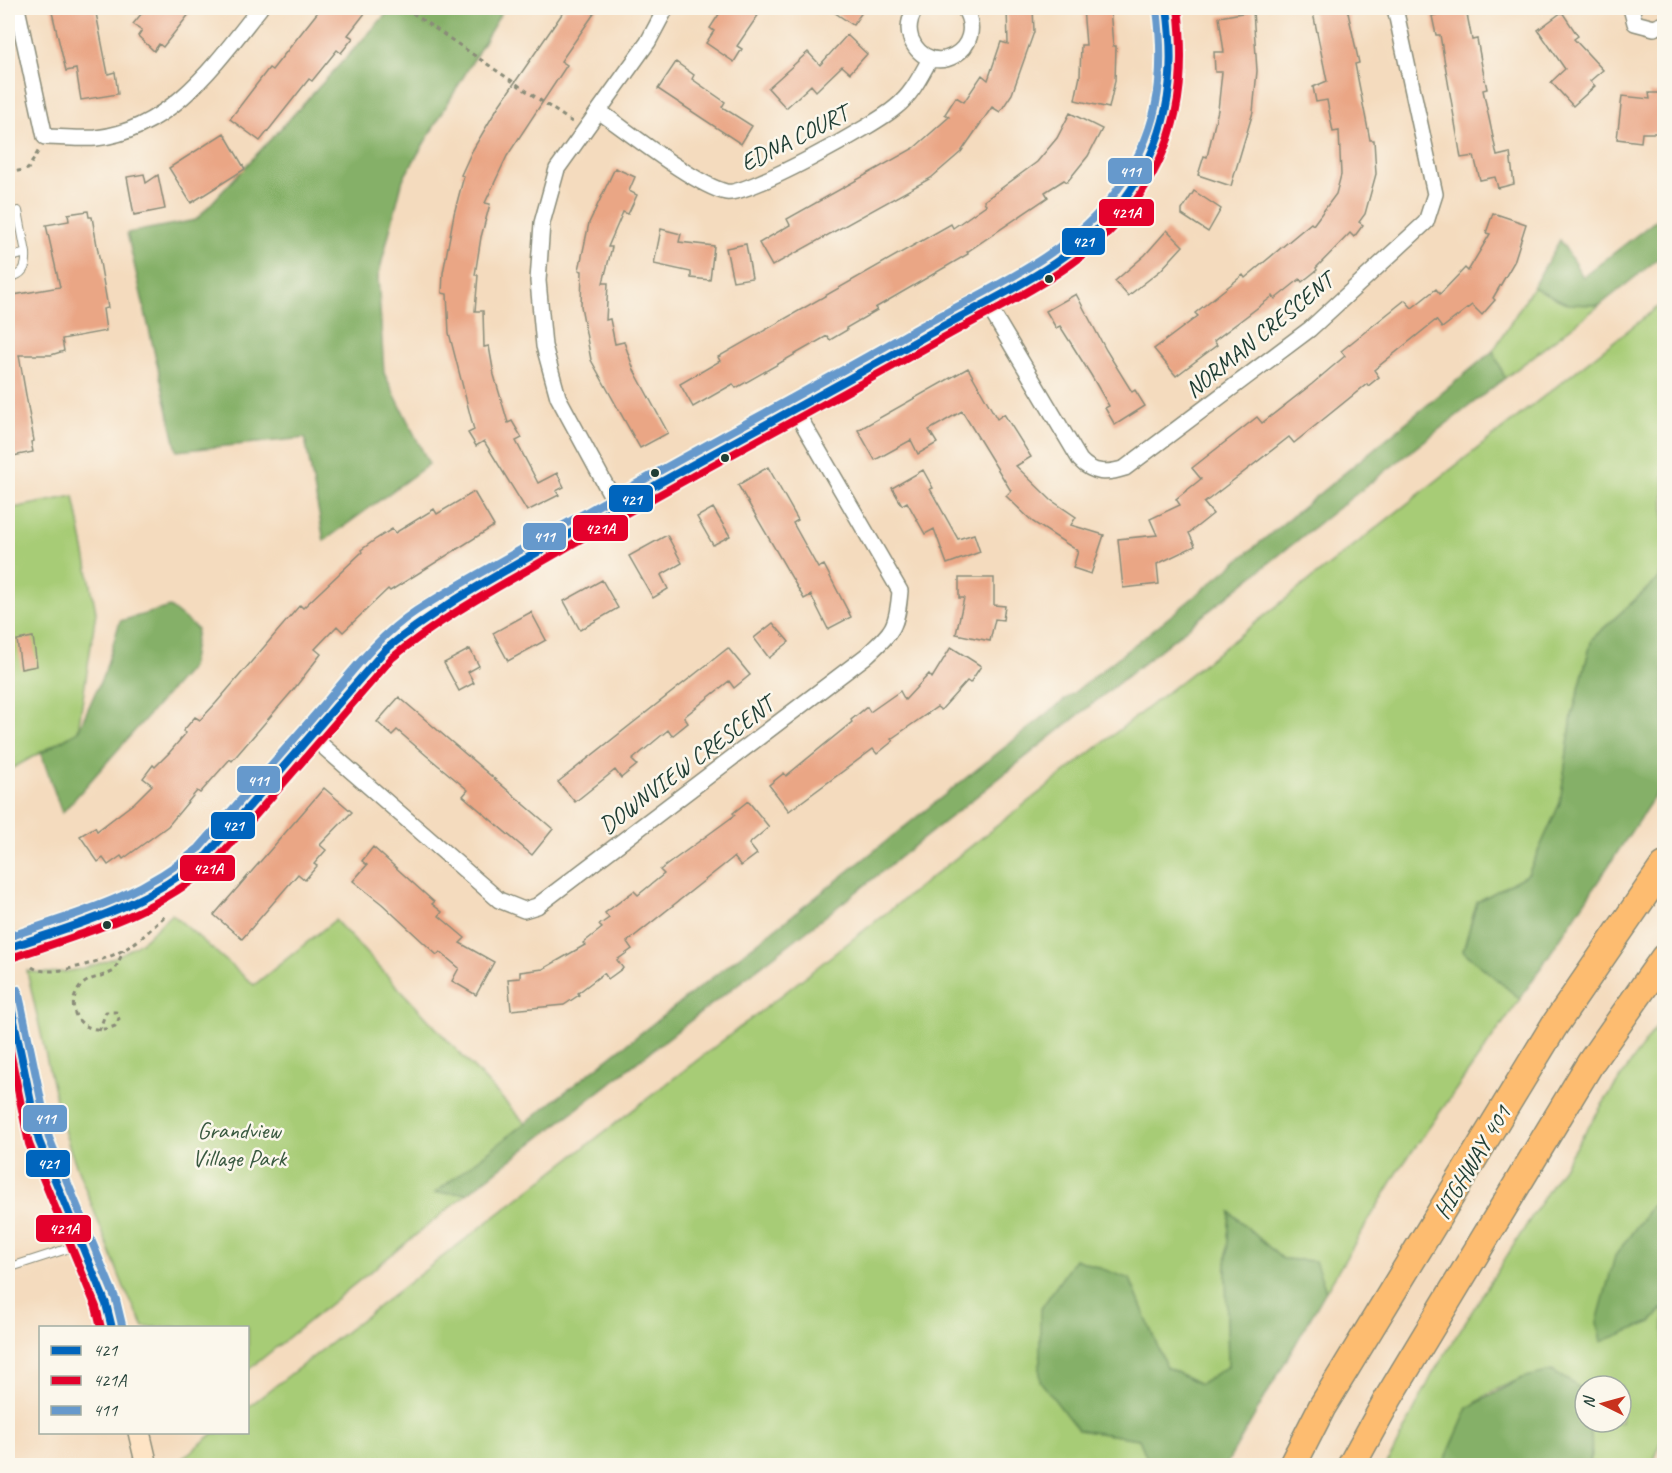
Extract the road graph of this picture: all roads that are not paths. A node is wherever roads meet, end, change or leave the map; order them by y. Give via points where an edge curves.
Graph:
1 (17, 8) edge
2 (260, 8) edge
3 (666, 8) edge
4 (916, 8) edge
5 (964, 8) edge
6 (1167, 8) edge
7 (1395, 8) edge
8 (1631, 8) edge
9 (1665, 24) edge
10 (930, 59) junction
11 (600, 112) junction
12 (18, 211) dead end
13 (26, 253) junction
14 (8, 258) edge
15 (8, 278) edge
16 (986, 302) junction
17 (795, 410) junction
18 (617, 506) junction
19 (310, 735) junction
20 (1665, 866) edge
21 (8, 948) edge
22 (1665, 958) edge
23 (8, 992) edge
24 (80, 1245) junction
25 (8, 1268) edge
26 (112, 1326) edge
27 (139, 1434) edge
28 (147, 1466) edge
29 (1292, 1466) edge
30 (1351, 1466) edge

1 - 2 street via 45,137 97,138 149,123 205,78
3 - 11 street via 648,42
4 - 10 street via 909,25 910,35 920,53
5 - 10 street via 972,26 966,45 950,57
6 - 16 street via 1171,88 1159,139 1142,174 1107,221 1072,253
7 - 16 street, NORMAN CRESCENT via 1435,194 1426,222 1310,329 1125,468 1102,473 1089,470 1080,460
8 - 9 street via 1635,23 1654,28
10 - 11 street, EDNA COURT via 914,89 895,108 756,186 729,193 708,186
11 - 18 street via 557,169 542,223 538,281 543,346 558,397
12 - 13 lane
13 - 14 lane
13 - 15 lane via 27,265 22,272
16 - 17 street
17 - 18 street
17 - 19 street, DOWNVIEW CRESCENT via 900,591 898,617 891,633 537,906 524,910 499,900
18 - 19 street via 420,621 385,650
19 - 21 street via 206,856 180,880 142,903 97,921
20 - 29 highway, HIGHWAY 401 via 1554,1026 1322,1407
22 - 30 highway, HIGHWAY 401 via 1591,1062
23 - 24 main road via 39,1141
24 - 25 lane
24 - 26 main road
27 - 28 main road

